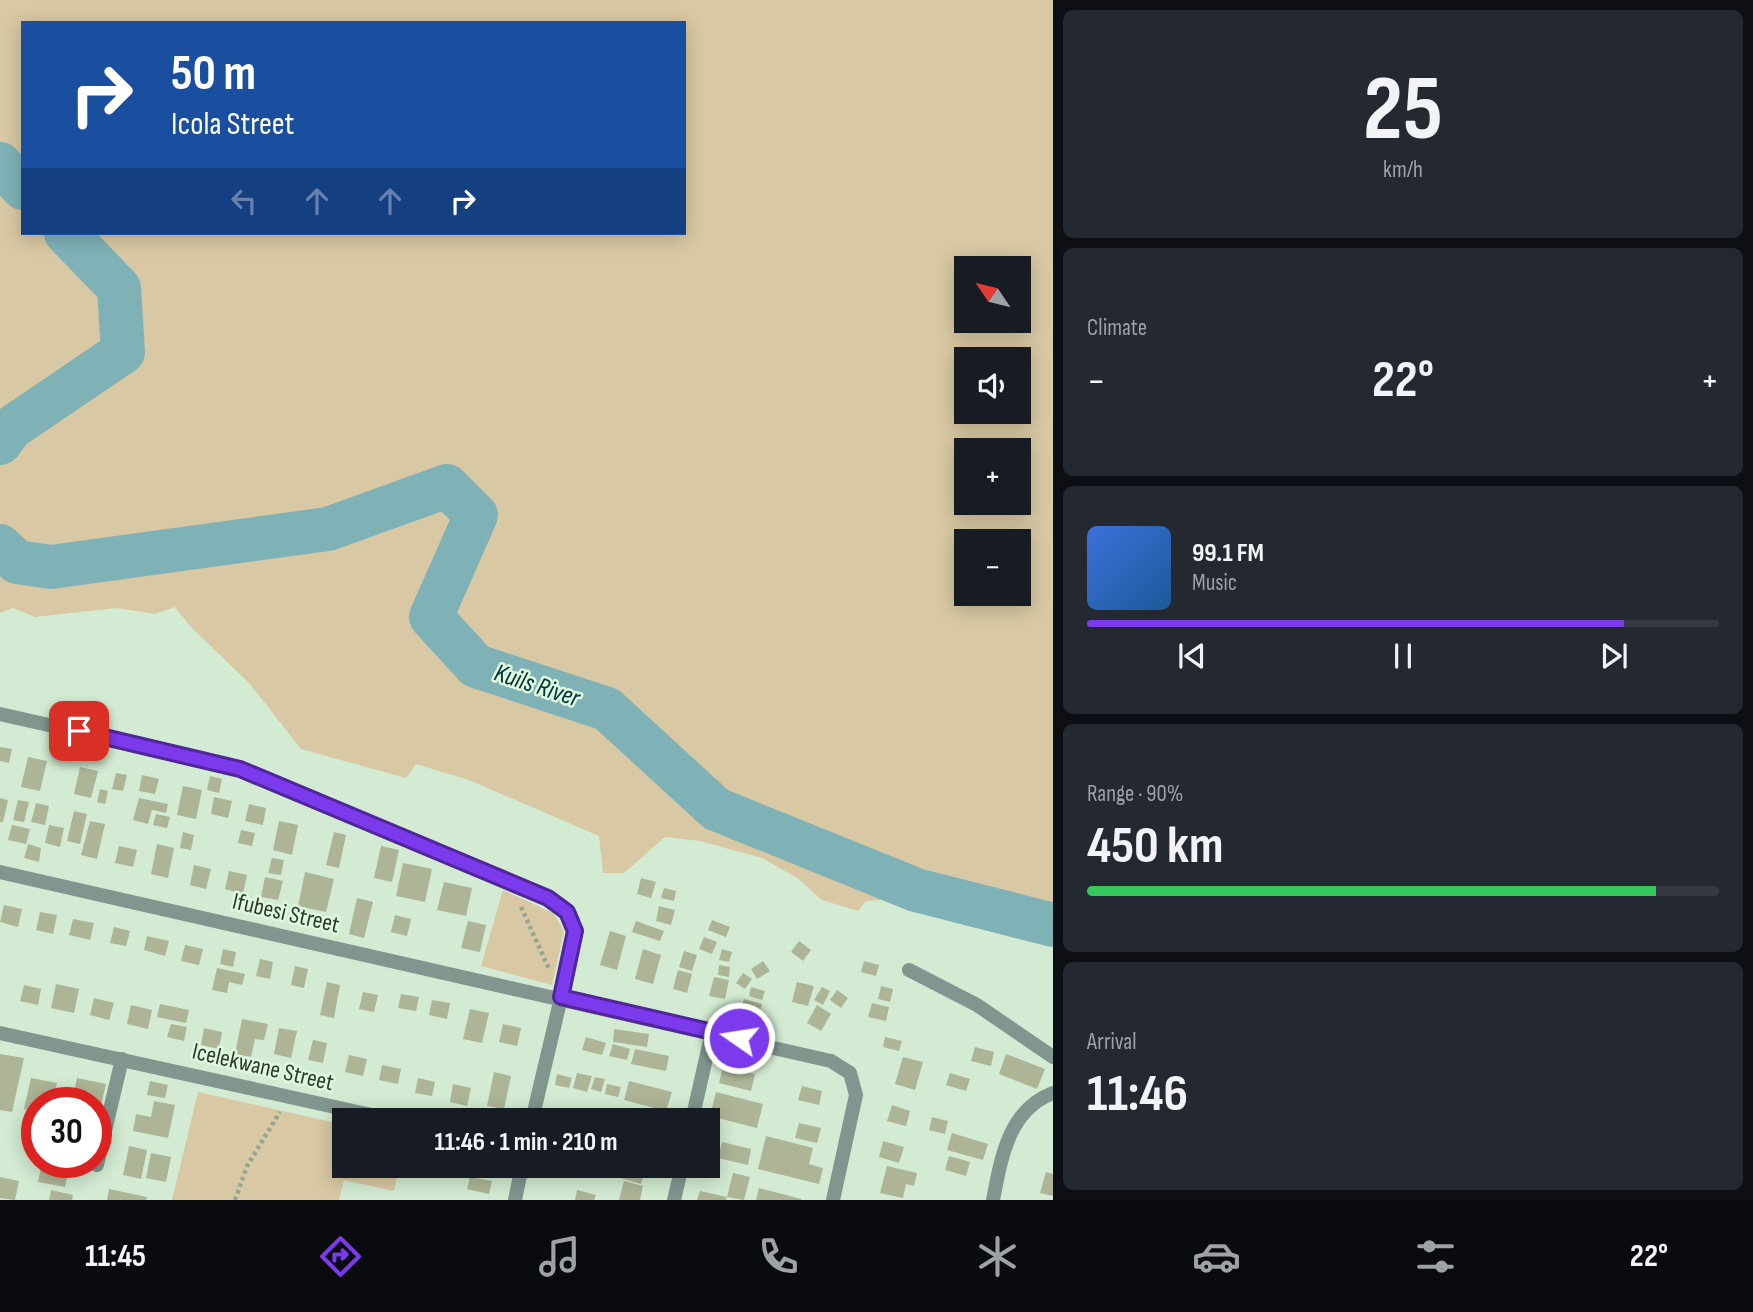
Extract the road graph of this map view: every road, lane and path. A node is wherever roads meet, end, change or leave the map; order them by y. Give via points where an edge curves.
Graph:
1 (0, 714) edge
2 (0, 872) edge
3 (507, 878) junction
4 (909, 971) dead end
5 (563, 991) junction
6 (712, 1032) junction
7 (0, 1034) edge
8 (1053, 1057) edge
9 (122, 1059) junction
10 (1053, 1093) edge
11 (291, 1097) junction
12 (112, 1101) edge
13 (340, 1108) edge
14 (535, 1108) edge
15 (695, 1108) edge
16 (520, 1178) edge
17 (679, 1178) edge
18 (235, 1200) edge
19 (515, 1200) edge
20 (674, 1200) edge
21 (833, 1200) edge
22 (993, 1200) edge

1 - 3 street via 240,769
2 - 5 street, Ifubesi Street
3 - 5 path via 543,960
3 - 5 street via 558,904 573,921 574,943
4 - 8 street via 977,1005
5 - 6 street, Ifubesi Street
5 - 14 street
6 - 15 street
6 - 21 street, Ifubesi Street via 831,1061 849,1073 856,1094
7 - 9 street, Icelekwane Street
9 - 11 street, Icelekwane Street
9 - 12 street
10 - 22 street via 1025,1111 1004,1145
11 - 13 street, Icelekwane Street
11 - 18 path via 257,1147
16 - 19 street
17 - 20 street

